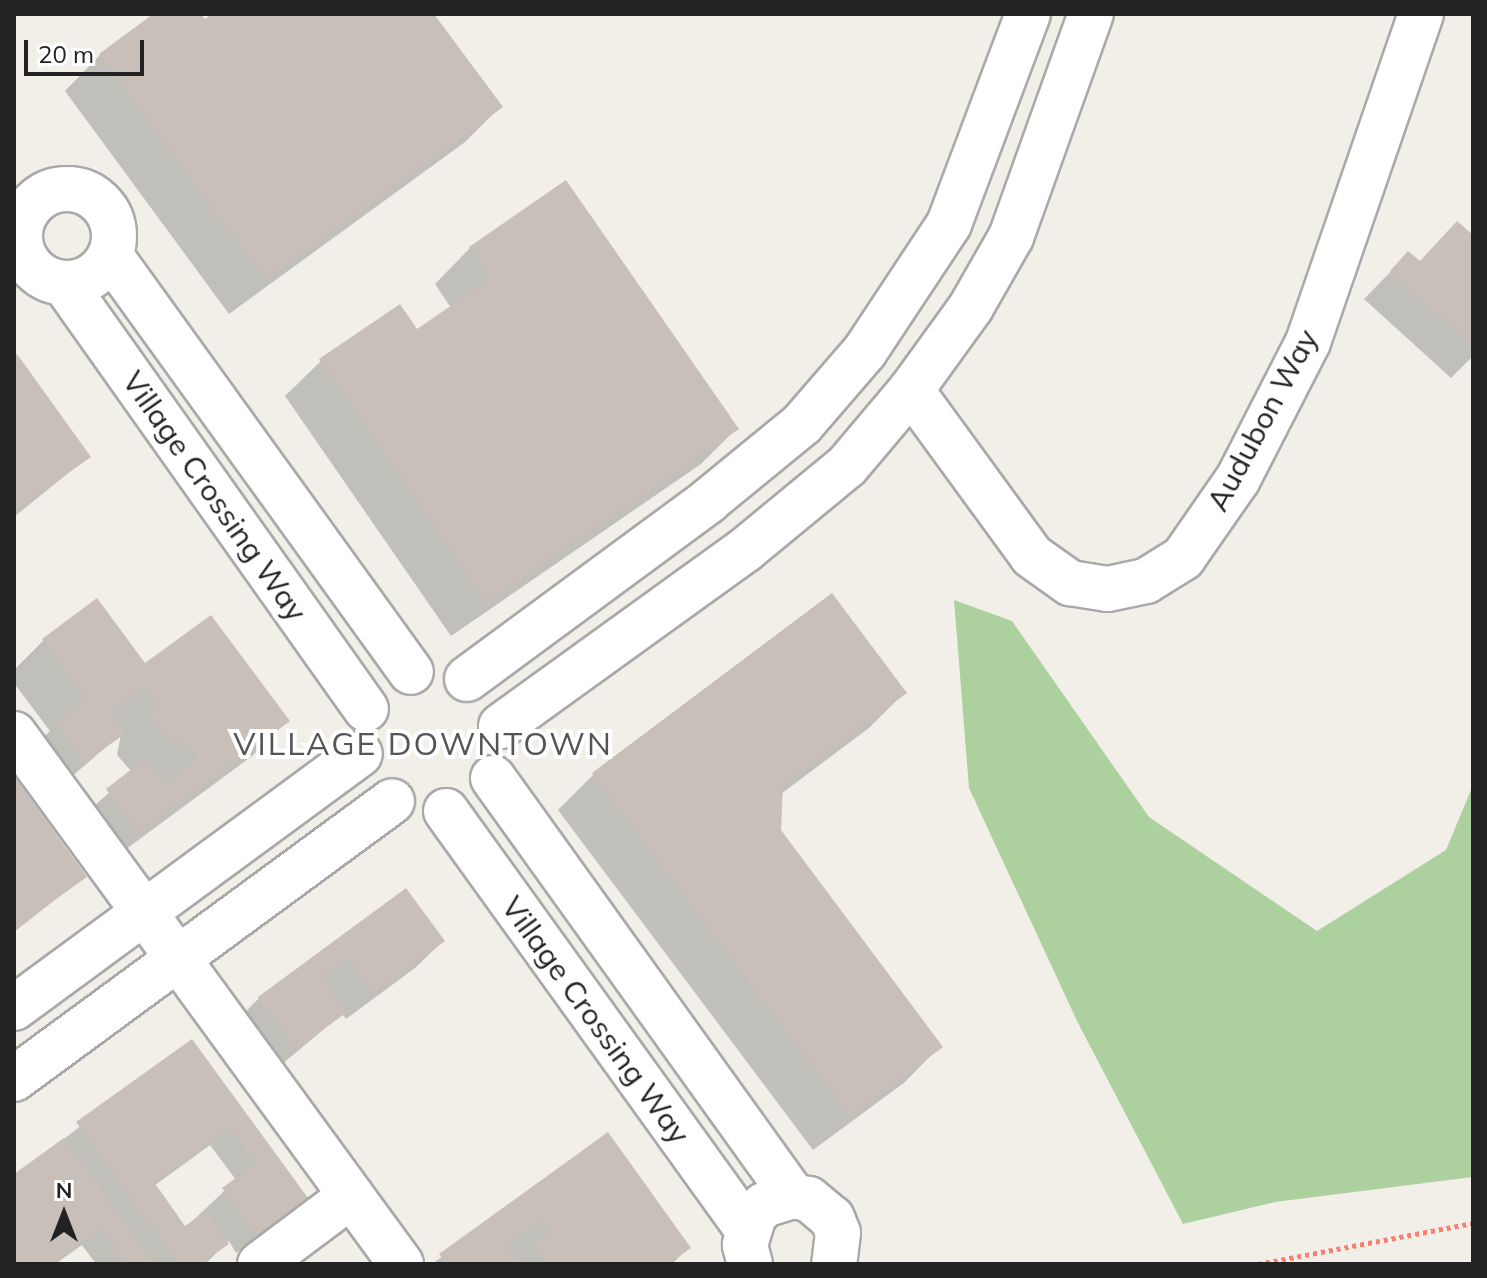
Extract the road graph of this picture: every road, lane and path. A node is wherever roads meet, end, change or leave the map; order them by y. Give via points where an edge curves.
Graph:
1 (1028, 14) edge
2 (1091, 14) edge
3 (1421, 14) edge
4 (1009, 70) junction
5 (1065, 90) junction
6 (17, 249) edge
7 (110, 255) junction
8 (64, 283) junction
9 (911, 390) junction
10 (708, 501) junction
11 (745, 550) junction
12 (411, 672) junction
13 (467, 679) junction
14 (366, 709) junction
15 (501, 726) junction
16 (14, 734) edge
17 (360, 754) junction
18 (493, 778) junction
19 (392, 801) junction
20 (446, 811) junction
21 (146, 912) junction
22 (180, 959) junction
23 (14, 1008) edge
24 (14, 1079) edge
25 (351, 1196) junction
26 (793, 1196) junction
27 (1473, 1223) edge
28 (748, 1246) edge
29 (260, 1264) edge
30 (401, 1264) edge
31 (834, 1264) edge
32 (1259, 1264) edge

1 - 4 street
2 - 5 street
3 - 9 street, Audubon Way via 1308,342 1238,479 1183,558 1146,581 1108,589 1070,583 1032,556
4 - 5 street
4 - 10 street via 949,224 905,295 802,424
5 - 9 street via 1011,237 971,307
6 - 7 street, Village Crossing Way via 24,216 33,203 62,189 79,190 105,208 113,231
6 - 8 street, Village Crossing Way via 37,272
7 - 8 street via 92,276
7 - 12 street, Village Crossing Way
8 - 14 street, Village Crossing Way
9 - 11 street via 847,466
10 - 11 street
10 - 13 street
11 - 15 street
12 - 13 street via 449,671
12 - 14 street via 385,686
13 - 15 street via 483,691
14 - 17 street via 359,731
15 - 18 street via 503,745
16 - 21 street
17 - 19 street via 371,781
17 - 21 street
18 - 20 street via 472,800
18 - 26 street, Village Crossing Way
19 - 20 street via 418,811
19 - 22 street
20 - 28 street, Village Crossing Way
21 - 22 street
21 - 23 street
22 - 24 street
22 - 25 street
25 - 29 street
25 - 30 street
26 - 28 street, Village Crossing Way via 764,1205
26 - 31 street, Village Crossing Way via 809,1199 832,1218 838,1233
27 - 32 path

